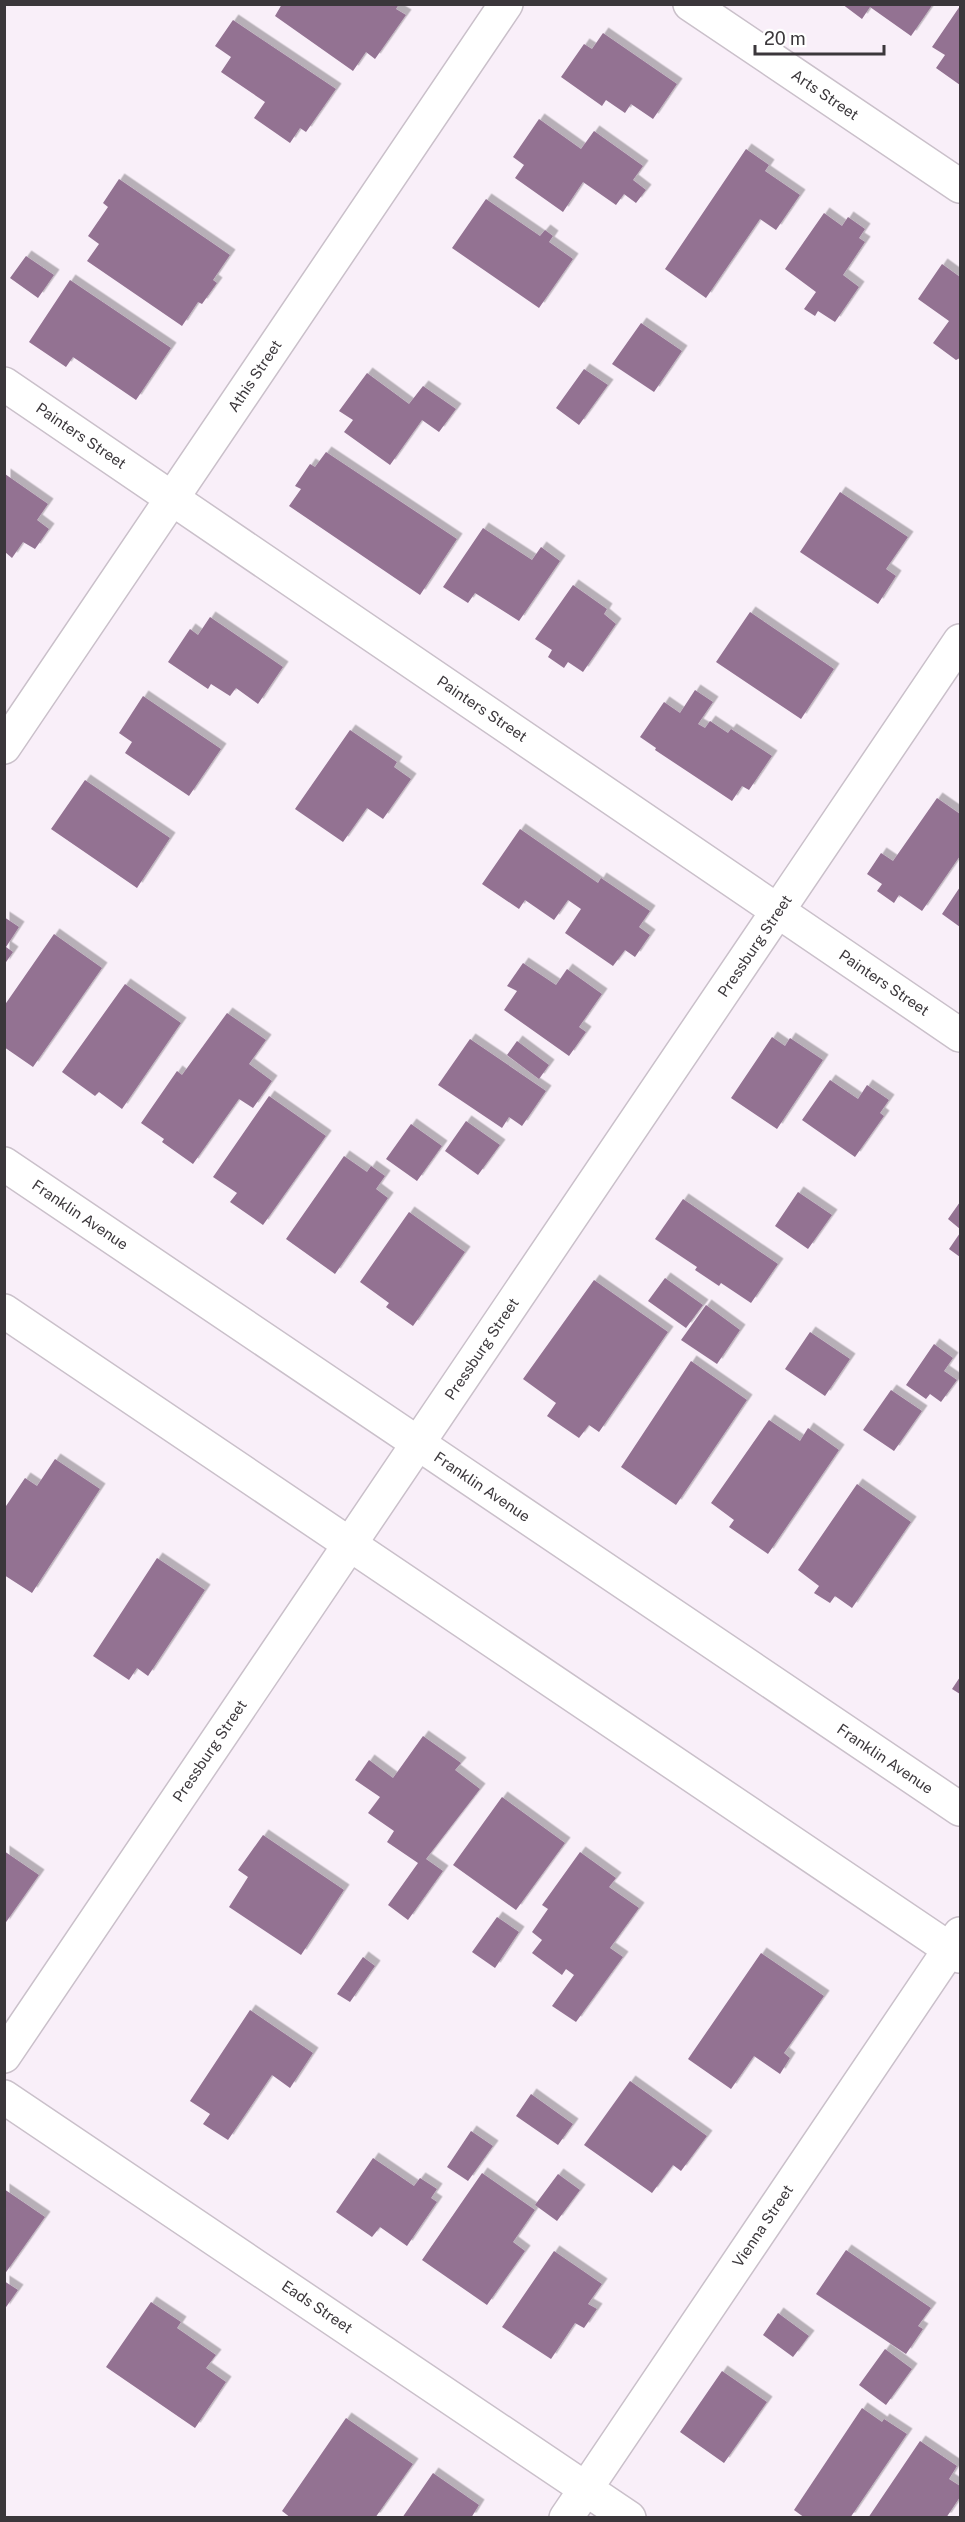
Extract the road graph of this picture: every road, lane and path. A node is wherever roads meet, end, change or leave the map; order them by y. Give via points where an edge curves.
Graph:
1 (506, 4) edge
2 (690, 4) edge
3 (960, 186) edge
4 (4, 384) edge
5 (173, 498) junction
6 (960, 641) edge
7 (4, 747) edge
8 (778, 911) junction
9 (960, 1035) edge
10 (4, 1164) edge
11 (4, 1311) edge
12 (418, 1443) junction
13 (350, 1545) junction
14 (960, 1809) edge
15 (957, 1947) edge
16 (4, 2056) edge
17 (4, 2097) edge
18 (586, 2488) junction
19 (566, 2517) edge
20 (629, 2517) edge

1 - 5 street, Athis Street
2 - 3 street, Arts Street
4 - 5 street, Painters Street
5 - 7 street, Athis Street
5 - 8 street, Painters Street
6 - 8 street, Pressburg Street
8 - 9 street, Painters Street
8 - 12 street, Pressburg Street
10 - 12 street, Franklin Avenue
11 - 13 street
12 - 13 street, Pressburg Street
12 - 14 street, Franklin Avenue
13 - 15 street
13 - 16 street, Pressburg Street
15 - 18 street, Vienna Street
17 - 18 street, Eads Street
18 - 19 street, Vienna Street
18 - 20 street, Eads Street

